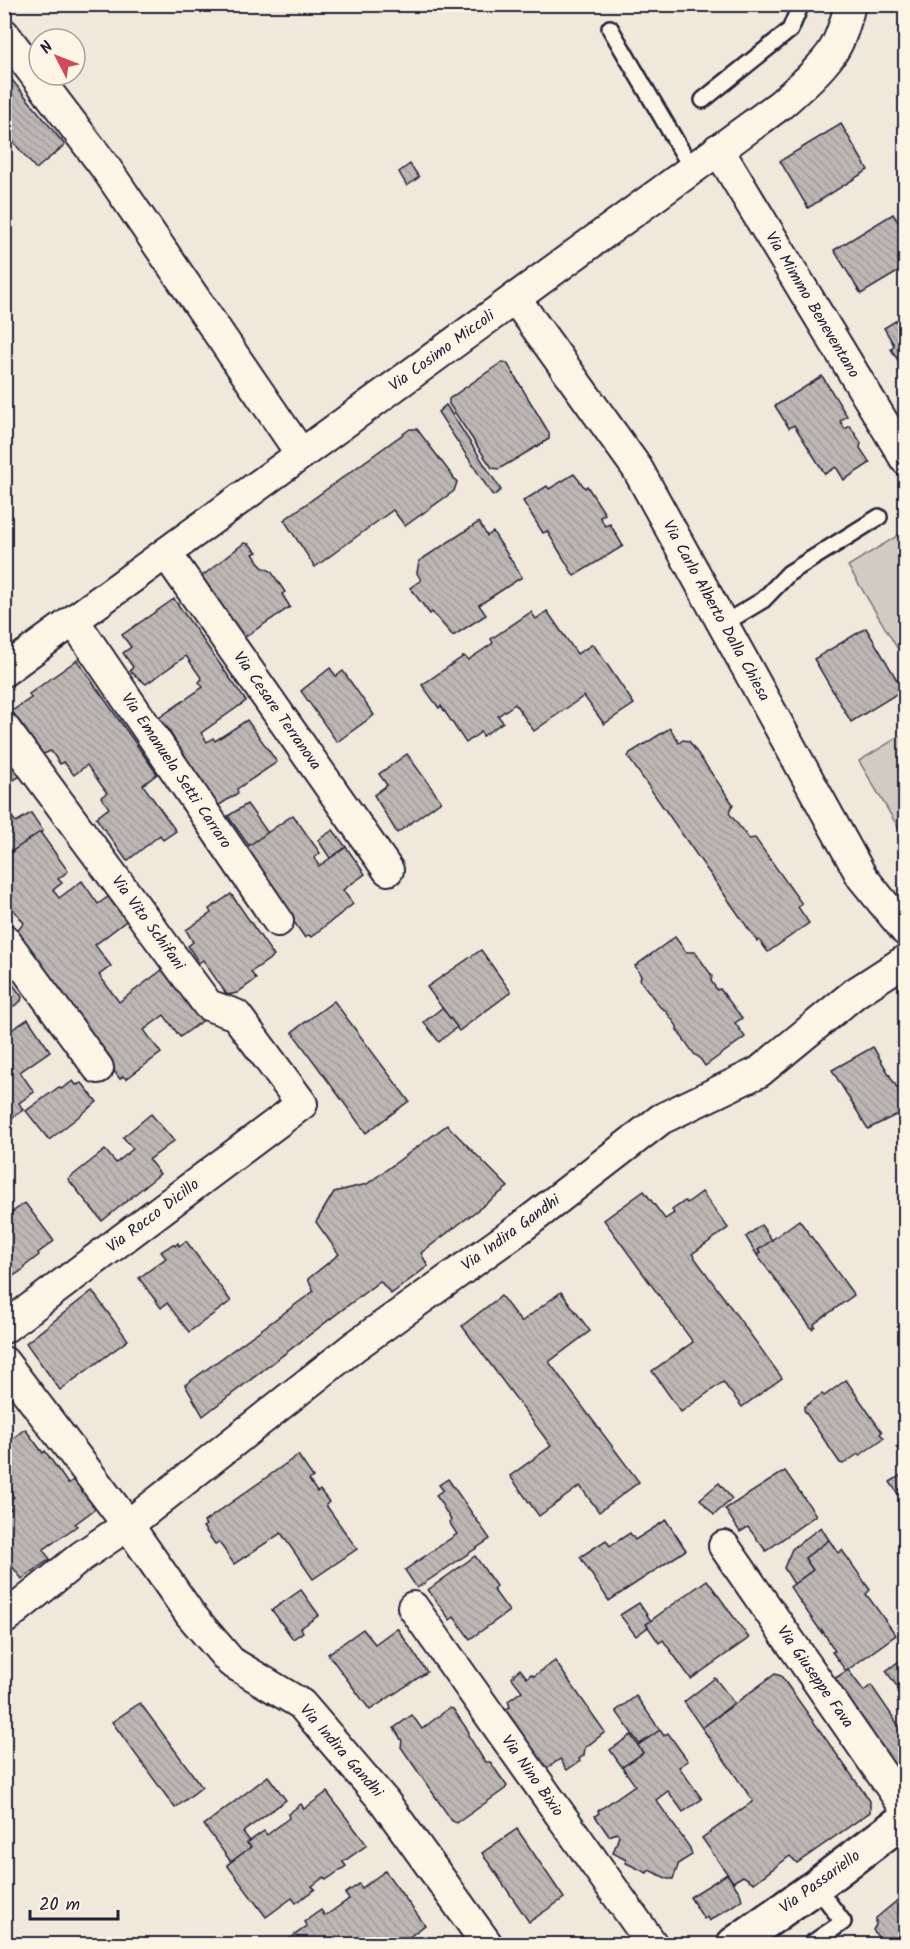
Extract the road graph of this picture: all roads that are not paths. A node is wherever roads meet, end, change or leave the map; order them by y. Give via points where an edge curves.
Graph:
1 (801, 4) edge
2 (850, 4) edge
3 (610, 28) dead end
4 (4, 34) edge
5 (703, 100) dead end
6 (718, 149) junction
7 (692, 169) junction
8 (515, 298) junction
9 (301, 454) junction
10 (906, 460) edge
11 (879, 517) dead end
12 (166, 553) junction
13 (74, 621) junction
14 (723, 624) junction
15 (4, 671) edge
16 (4, 728) edge
17 (388, 870) dead end
18 (278, 921) dead end
19 (906, 931) edge
20 (4, 939) edge
21 (906, 960) edge
22 (98, 1068) dead end
23 (302, 1104) joint
24 (4, 1328) edge
25 (4, 1362) edge
26 (128, 1525) junction
27 (724, 1546) dead end
28 (413, 1606) dead end
29 (4, 1619) edge
30 (906, 1809) edge
31 (906, 1818) edge
32 (816, 1886) junction
33 (487, 1944) edge
34 (652, 1944) edge
35 (734, 1944) edge
36 (811, 1944) edge

1 - 5 lane via 790,30
2 - 6 street, Via Cosimo Miccoli via 832,53 780,105
3 - 7 lane
4 - 9 street via 105,167
6 - 7 street, Via Cosimo Miccoli
6 - 10 street, Via Mimmo Beneventano
7 - 8 street, Via Cosimo Miccoli
8 - 9 street, Via Cosimo Miccoli
8 - 14 street, Via Carlo Alberto Dalla Chiesa via 636,468
9 - 12 street, Via Cosimo Miccoli
11 - 14 lane via 789,573 763,600
12 - 13 street, Via Cosimo Miccoli
12 - 17 street, Via Cesare Terranova
13 - 15 street, Via Cosimo Miccoli
13 - 18 street, Via Emanuela Setti Carraro
14 - 19 street, Via Carlo Alberto Dalla Chiesa via 862,877
16 - 23 street, Via Vito Schifani via 208,1005 236,1015
20 - 22 street
21 - 26 street, Via Indira Gandhi via 855,993 759,1072 661,1119 519,1229 355,1346
23 - 24 street, Via Rocco Dicillo
25 - 26 street, Via Indira Gandhi
26 - 29 street, Via Indira Gandhi via 82,1556
26 - 33 street, Via Indira Gandhi via 189,1614 231,1662 301,1704 349,1758
27 - 30 street, Via Giuseppe Fava
28 - 34 street, Via Nino Bixio
31 - 32 street, Via Passariello
32 - 35 street, Via Passariello
32 - 36 lane via 843,1922

